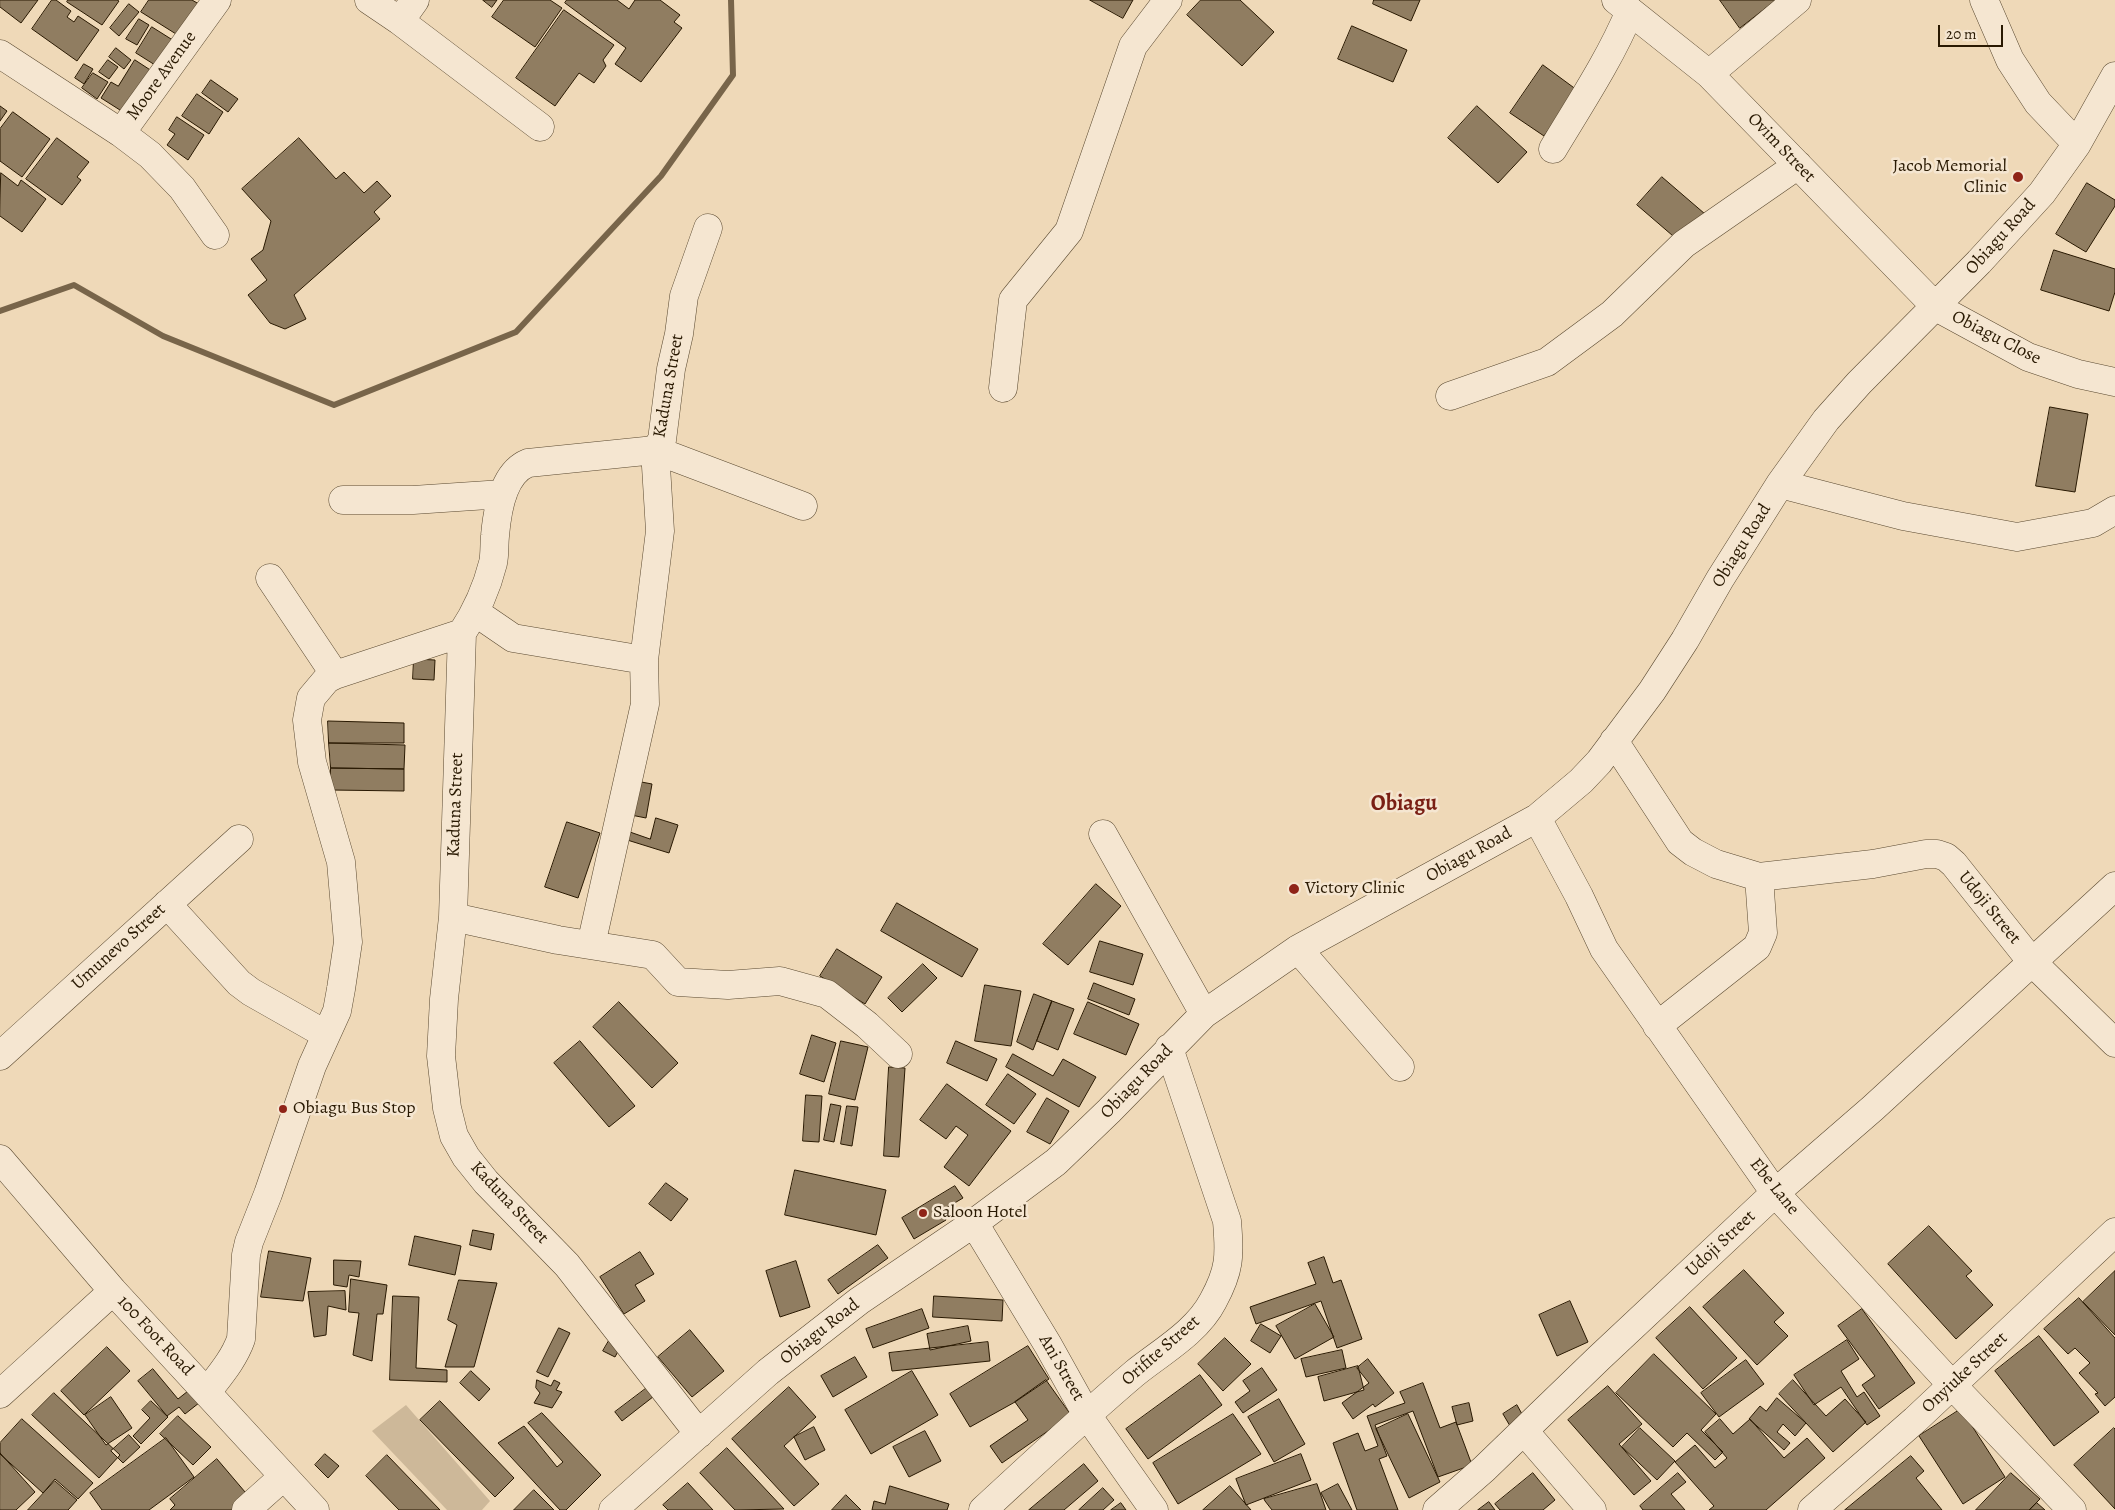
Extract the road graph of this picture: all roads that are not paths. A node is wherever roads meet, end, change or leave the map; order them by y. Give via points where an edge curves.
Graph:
1 (217, 0) edge
2 (368, 0) edge
3 (1168, 0) edge
4 (1797, 0) edge
5 (1984, 0) edge
6 (1623, 5) edge
7 (408, 10) edge
8 (0, 54) edge
9 (1708, 74) junction
10 (2115, 76) edge
11 (540, 127) dead end
12 (121, 133) junction
13 (2077, 144) junction
14 (1553, 149) dead end
15 (1798, 165) junction
16 (708, 228) dead end
17 (215, 235) dead end
18 (1936, 307) junction
19 (2115, 382) edge
20 (1003, 388) dead end
21 (1450, 396) dead end
22 (655, 450) junction
23 (1780, 484) junction
24 (503, 494) junction
25 (343, 500) dead end
26 (804, 506) dead end
27 (2115, 510) edge
28 (270, 578) dead end
29 (469, 622) junction
30 (644, 660) junction
31 (335, 676) junction
32 (1614, 741) junction
33 (1537, 818) junction
34 (1103, 834) dead end
35 (239, 839) dead end
36 (1759, 877) junction
37 (2115, 886) edge
38 (167, 904) junction
39 (453, 917) junction
40 (591, 945) junction
41 (1298, 949) junction
42 (2032, 962) junction
43 (1204, 1014) junction
44 (1656, 1026) junction
45 (325, 1034) junction
46 (2115, 1043) edge
47 (1169, 1048) junction
48 (898, 1054) dead end
49 (0, 1056) edge
50 (1400, 1067) dead end
51 (0, 1159) edge
52 (1775, 1193) junction
53 (974, 1223) junction
54 (2115, 1232) edge
55 (113, 1291) junction
56 (1952, 1385) junction
57 (207, 1392) junction
58 (0, 1394) edge
59 (1088, 1415) junction
60 (1524, 1431) junction
61 (699, 1434) junction
62 (283, 1477) junction
63 (990, 1503) edge
64 (246, 1510) edge
65 (315, 1510) edge
66 (613, 1510) edge
67 (1154, 1510) edge
68 (1437, 1510) edge
69 (1592, 1510) edge
70 (1812, 1510) edge
71 (2072, 1510) edge

1 - 12 street, Moore Avenue
2 - 7 street
3 - 20 street via 1133,46 1069,231 1013,300
4 - 9 street
5 - 13 street via 2010,60 2038,103
6 - 9 street, Ovim Street
6 - 14 street via 1623,27
7 - 11 street via 483,84
8 - 12 street, Moore Avenue
9 - 15 street, Ovim Street
10 - 13 street, Obiagu Road
12 - 17 street via 150,155 182,188
13 - 18 street, Obiagu Road via 2026,210
15 - 18 street, Ovim Street
15 - 21 street via 1684,244 1612,314 1547,362
16 - 22 street, Kaduna Street via 684,296 662,440
18 - 19 street, Obiagu Close via 2028,357 2078,374
18 - 23 street, Obiagu Road via 1826,420
22 - 24 street, Kaduna Street via 528,463 518,467 508,479
22 - 26 street
22 - 30 street via 660,531
23 - 27 street via 1903,516 2017,537 2093,523
23 - 32 street, Obiagu Road via 1685,640
24 - 25 street via 413,500
24 - 29 street, Kaduna Street via 493,562
28 - 31 street
29 - 30 street via 513,638
29 - 31 street
29 - 39 street, Kaduna Street
30 - 40 street via 645,704
31 - 45 street via 327,679 311,698 307,720 312,762 341,862 348,942 337,1011
32 - 33 street, Obiagu Road via 1581,781
32 - 36 street via 1680,842 1716,864
33 - 41 street, Obiagu Road
33 - 44 street, Ebe Lane via 1604,949
34 - 43 street
35 - 38 street, Umunevo Street
36 - 42 street, Udoji Street via 1865,865 1926,854 1946,856
36 - 44 street via 1763,933 1757,947
37 - 42 street, Udoji Street
38 - 45 street via 240,983
38 - 49 street, Umunevo Street
39 - 40 street
39 - 61 street, Kaduna Street via 441,1056 454,1136 486,1182 567,1264
40 - 48 street via 653,955 678,982 728,985 780,981 827,994
41 - 43 street, Obiagu Road
41 - 50 street
42 - 46 street, Udoji Street
42 - 52 street, Udoji Street via 1839,1139
43 - 47 street, Obiagu Road
44 - 52 street, Ebe Lane
45 - 57 street via 249,1242 241,1338 237,1351
47 - 53 street, Obiagu Road via 1056,1162
47 - 59 street, Orifite Street via 1228,1221 1229,1261 1213,1302 1204,1315
51 - 55 street, 100 Foot Road
52 - 56 street, Ebe Lane
52 - 60 street, Udoji Street
53 - 59 street, Ani Street
53 - 61 street, Obiagu Road via 859,1301 768,1372
54 - 56 street, Onyiuke Street
55 - 57 street, 100 Foot Road
55 - 58 street
56 - 70 street, Onyiuke Street
56 - 71 street, Ebe Lane
57 - 62 street, 100 Foot Road
59 - 63 street, Orifite Street
59 - 67 street, Ani Street
60 - 68 street, Udoji Street
60 - 69 street
61 - 66 street, Obiagu Road
62 - 64 street
62 - 65 street, 100 Foot Road

